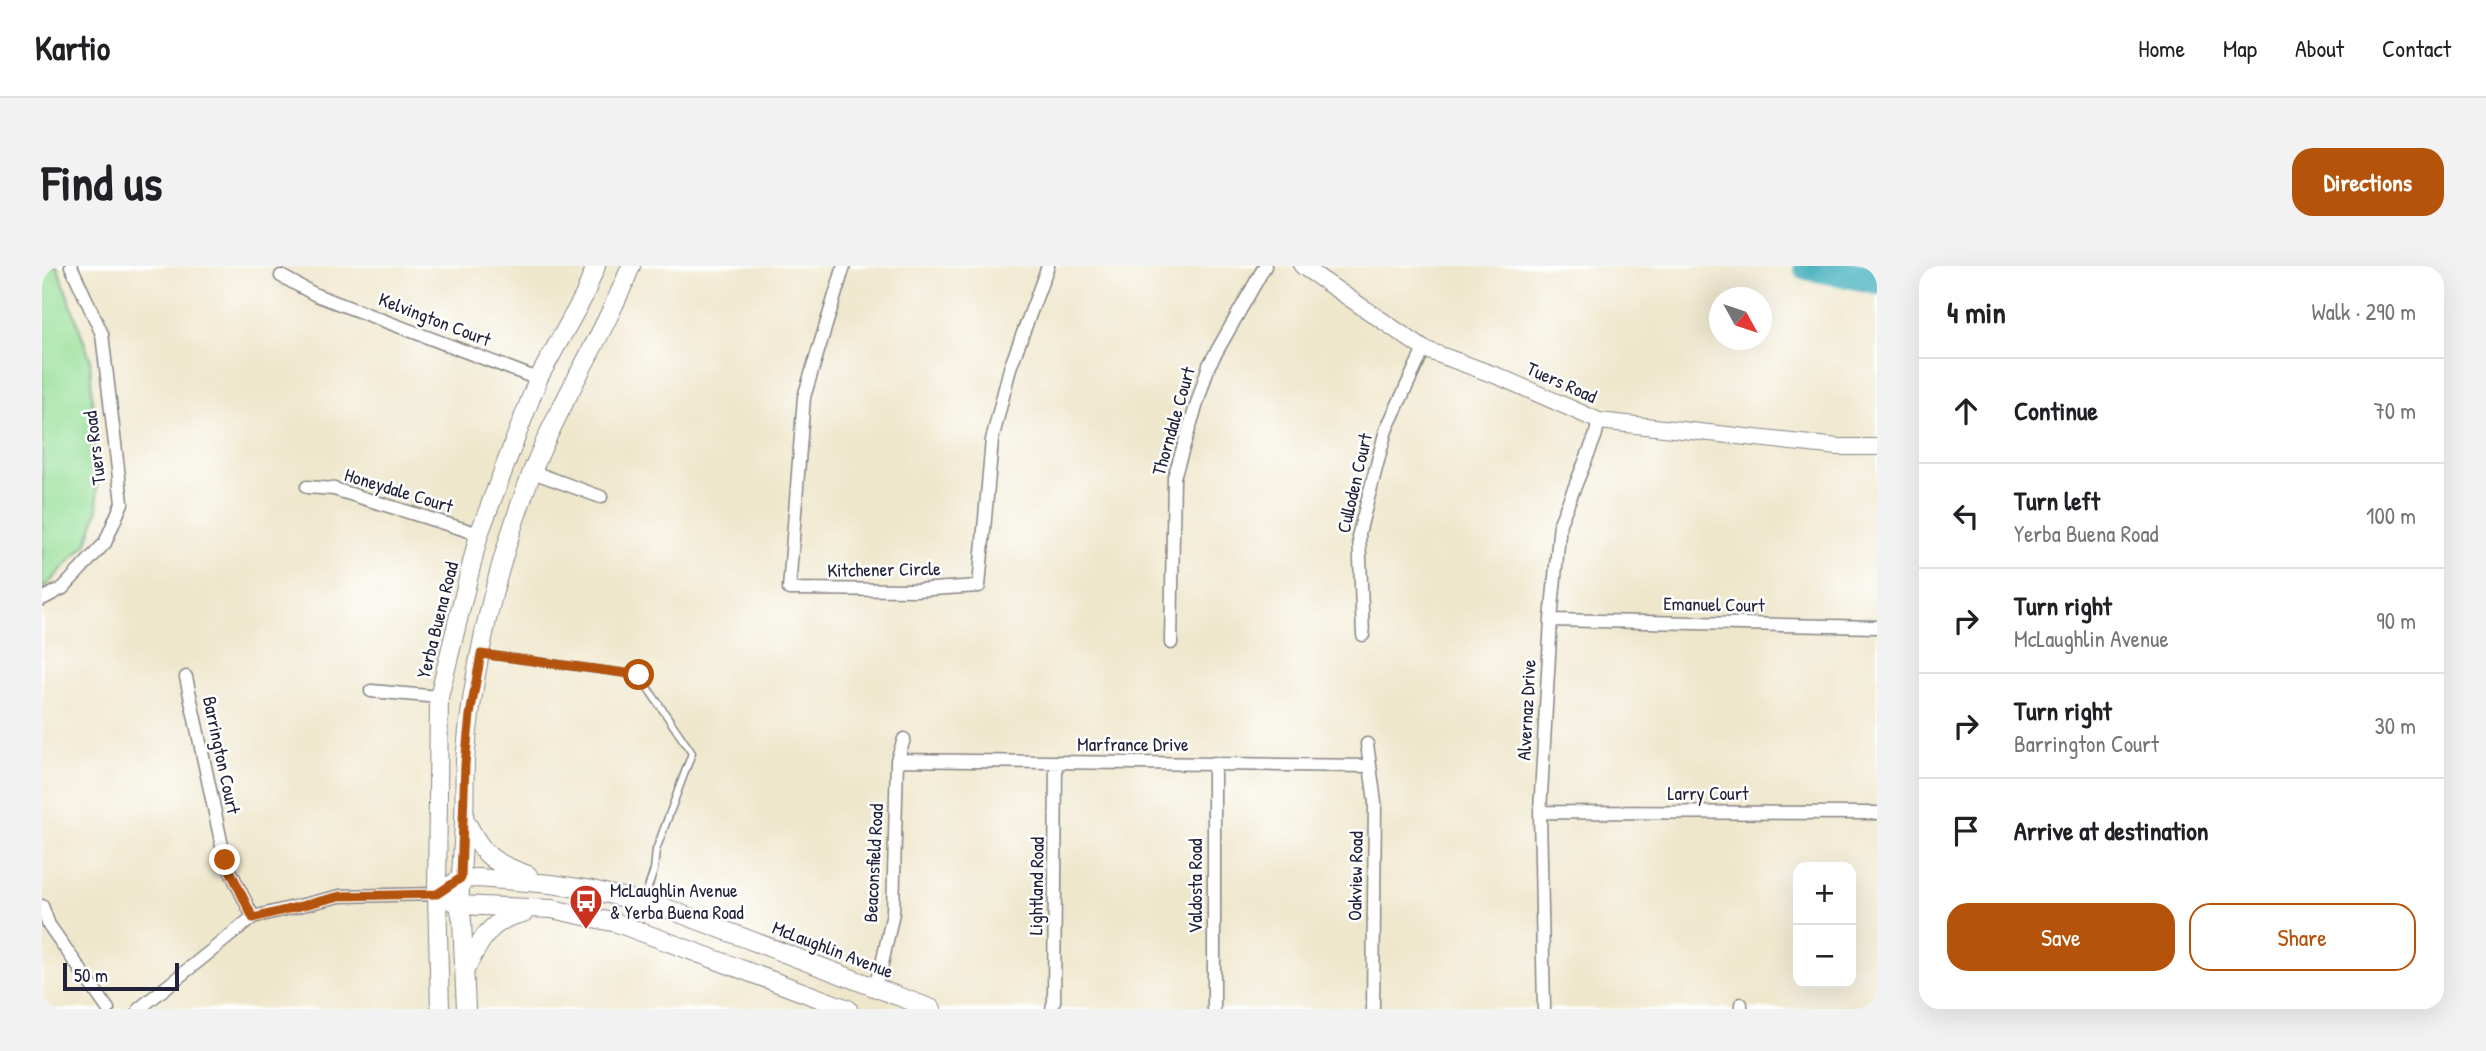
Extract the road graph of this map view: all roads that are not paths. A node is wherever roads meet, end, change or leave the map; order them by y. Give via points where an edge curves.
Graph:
1 (71, 266) edge
2 (596, 266) edge
3 (631, 266) edge
4 (844, 266) edge
5 (1048, 266) edge
6 (1265, 266) edge
7 (1302, 266) edge
8 (281, 276) dead end
9 (1424, 349) junction
10 (538, 379) junction
11 (1599, 421) junction
12 (1877, 447) edge
13 (533, 472) junction
14 (307, 487) dead end
15 (601, 497) dead end
16 (479, 534) junction
17 (42, 599) edge
18 (1551, 620) junction
19 (1877, 627) edge
20 (1363, 635) dead end
21 (1171, 643) dead end
22 (481, 654) junction
23 (186, 677) dead end
24 (371, 691) dead end
25 (439, 697) junction
26 (904, 739) dead end
27 (1367, 744) dead end
28 (897, 760) junction
29 (1056, 763) junction
30 (1214, 763) junction
31 (1370, 766) junction
32 (1540, 811) junction
33 (1877, 813) edge
34 (464, 818) junction
35 (461, 878) junction
36 (551, 884) junction
37 (437, 894) junction
38 (643, 901) junction
39 (459, 905) junction
40 (42, 906) edge
41 (552, 909) junction
42 (253, 918) junction
43 (464, 971) junction
44 (874, 988) junction
45 (108, 1009) edge
46 (139, 1009) edge
47 (440, 1009) edge
48 (466, 1009) edge
49 (848, 1009) edge
50 (932, 1009) edge
51 (1052, 1009) edge
52 (1214, 1009) edge
53 (1373, 1009) edge
54 (1545, 1009) edge

1 - 17 street, Tuers Road via 102,334 122,503 105,543 63,589
2 - 10 main road, Yerba Buena Road
3 - 13 main road
4 - 5 street, Kitchener Circle via 804,397 789,589 979,586 992,440 1010,368
6 - 21 street, Thorndale Court via 1209,365 1174,477
7 - 9 street, Tuers Road
8 - 10 street, Kelvington Court via 316,295
9 - 11 street, Tuers Road
9 - 20 street, Culloden Court via 1386,430 1359,533
10 - 16 main road, Yerba Buena Road
11 - 12 street, Tuers Road via 1838,447
11 - 18 street, Alvernaz Drive via 1560,523
13 - 15 street
13 - 22 main road via 501,566
14 - 16 street, Honeydale Court via 334,489
16 - 25 main road, Yerba Buena Road
18 - 19 street, Emanuel Court
18 - 32 street, Alvernaz Drive
22 - 34 main road via 470,715
22 - 38 lane via 639,675 692,753 656,850
23 - 42 street, Barrington Court via 225,860
24 - 25 street
25 - 37 main road, Yerba Buena Road
26 - 28 street, Beaconsfield Road
27 - 31 street, Oakview Road
28 - 29 street, Marfrance Drive
28 - 44 street, Beaconsfield Road via 893,913
29 - 30 street, Marfrance Drive
29 - 51 street, Lightland Road
30 - 31 street, Marfrance Drive
30 - 52 street, Valdosta Road
31 - 53 street, Oakview Road via 1375,802
32 - 33 street, Larry Court
32 - 54 street, Alvernaz Drive
34 - 35 main road
34 - 36 main road via 486,855
35 - 36 main road, McLaughlin Avenue
35 - 37 main road
35 - 39 main road
36 - 38 main road, McLaughlin Avenue
37 - 39 main road
37 - 42 street via 340,896
37 - 47 main road, Yerba Buena Road
38 - 44 main road, McLaughlin Avenue
39 - 41 main road
39 - 43 main road
40 - 45 street via 49,925
41 - 43 main road via 508,916 490,929
41 - 49 main road via 617,923
42 - 46 street
43 - 48 main road
44 - 50 main road, McLaughlin Avenue

